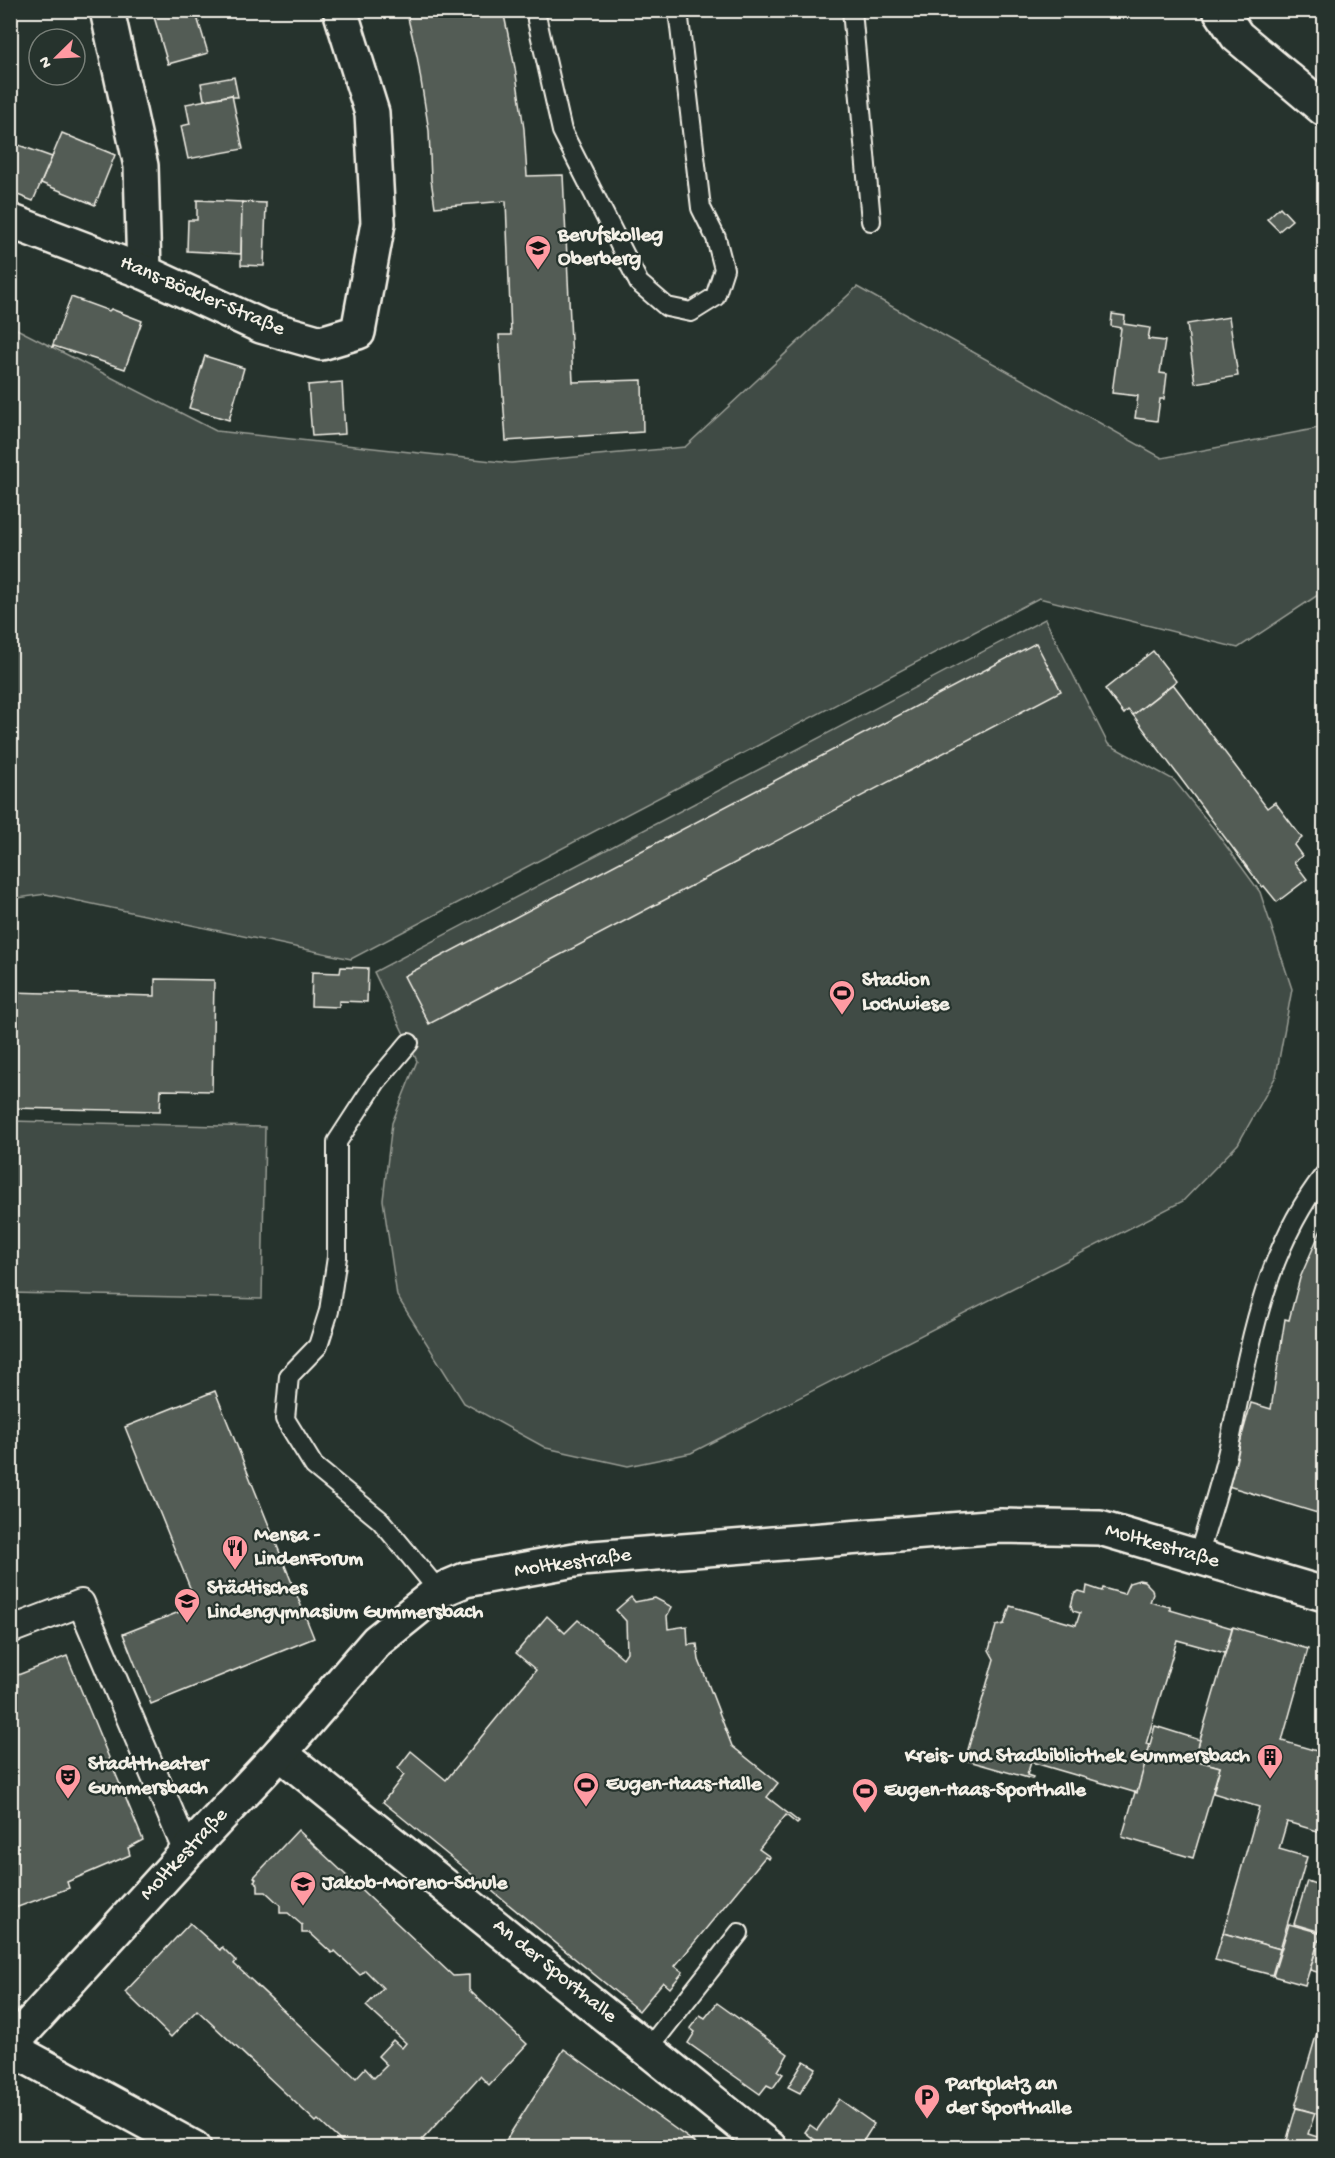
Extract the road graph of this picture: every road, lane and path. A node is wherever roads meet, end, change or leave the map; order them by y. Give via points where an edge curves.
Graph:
1 (107, 10) edge
2 (340, 10) edge
3 (678, 10) edge
4 (852, 10) edge
5 (1220, 10) edge
6 (537, 21) dead end
7 (1324, 110) edge
8 (10, 221) edge
9 (871, 221) dead end
10 (144, 272) junction
11 (409, 1043) dead end
12 (1324, 1175) edge
13 (1198, 1557) junction
14 (439, 1591) junction
15 (1324, 1594) edge
16 (10, 1630) edge
17 (280, 1753) junction
18 (187, 1852) junction
19 (738, 1933) dead end
20 (10, 2047) edge
21 (648, 2049) junction
22 (194, 2148) edge
23 (770, 2148) edge

1 - 10 street via 141,166
2 - 10 street, Hans-Böckler-Straße via 373,124 378,223 358,332 321,343 261,326
3 - 6 lane via 701,208 716,238 724,269 715,297 691,312 667,307 639,283 562,131
4 - 9 lane
5 - 7 street via 1237,36
8 - 10 street, Hans-Böckler-Straße
11 - 14 lane via 376,1082 337,1143 337,1257 329,1311 318,1346 289,1376 285,1419 314,1466 380,1520
12 - 13 lane via 1306,1198 1279,1253 1255,1322 1227,1455
13 - 14 street, Moltkestraße via 1100,1528 1000,1526 580,1559 465,1580
13 - 15 street, Moltkestraße
14 - 17 street, Moltkestraße via 378,1641
16 - 18 street via 81,1603
17 - 18 street, Moltkestraße
17 - 21 street, An der Sporthalle
18 - 20 street, Moltkestraße
19 - 21 lane
20 - 22 street
21 - 23 street, An der Sporthalle

